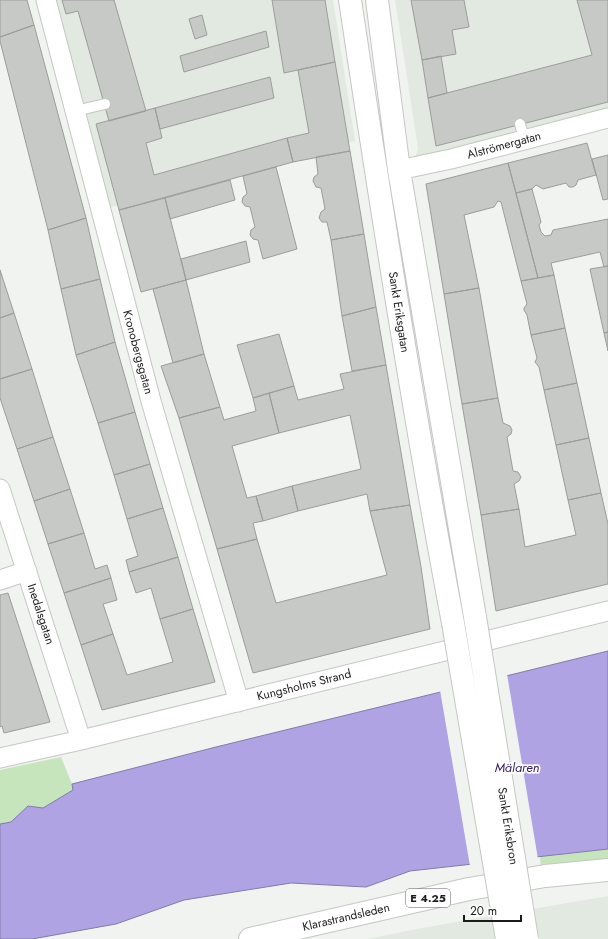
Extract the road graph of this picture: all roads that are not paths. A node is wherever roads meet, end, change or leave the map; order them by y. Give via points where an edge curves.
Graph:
1 (46, 0) edge
2 (350, 0) edge
3 (377, 0) edge
4 (105, 104) dead end
5 (75, 111) junction
6 (608, 118) edge
7 (399, 170) junction
8 (0, 489) edge
9 (27, 571) junction
10 (0, 580) edge
11 (608, 611) edge
12 (475, 617) joint
13 (453, 623) joint
14 (238, 702) junction
15 (81, 740) junction
16 (0, 758) edge
17 (608, 870) edge
18 (608, 880) edge
19 (250, 939) edge
20 (295, 939) edge
21 (507, 939) edge
22 (527, 939) edge

1 - 5 street, Kronobergsgatan
2 - 13 main road, Sankt Eriksgatan via 379,194
3 - 7 main road, Sankt Eriksgatan
4 - 5 lane
5 - 14 street, Kronobergsgatan via 151,401
6 - 7 street, Alströmergatan via 522,132 439,162
7 - 12 main road, Sankt Eriksgatan
8 - 9 street, Inedalsgatan
9 - 10 street
9 - 15 street, Inedalsgatan
11 - 14 street, Kungsholms Strand
12 - 22 main road, Sankt Eriksbron, bridge
13 - 21 main road, Sankt Eriksbron, bridge
14 - 15 street, Kungsholms Strand
15 - 16 street, Kungsholms Strand
17 - 19 main road, Klarastrandsleden / E 4.25 via 545,876 469,889
18 - 20 main road, Klarastrandsleden / E 4.25 via 470,898

